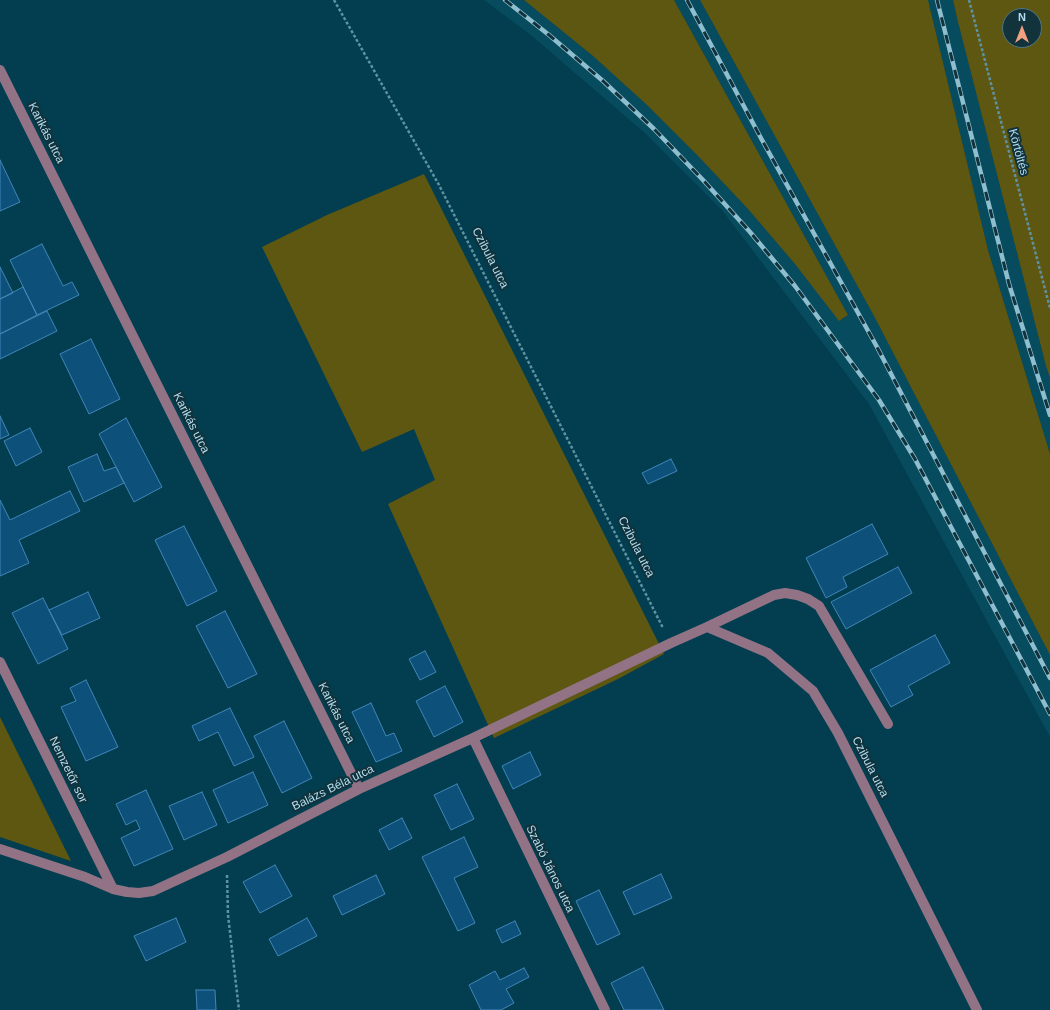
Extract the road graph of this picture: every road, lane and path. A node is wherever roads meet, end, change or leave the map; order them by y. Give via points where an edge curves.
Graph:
1 (334, 0) edge
2 (969, 0) edge
3 (0, 70) edge
4 (1050, 308) edge
5 (707, 628) junction
6 (671, 643) junction
7 (0, 662) edge
8 (888, 724) dead end
9 (473, 738) junction
10 (359, 789) junction
11 (0, 849) edge
12 (227, 857) junction
13 (113, 889) junction
14 (240, 1010) edge
15 (605, 1010) edge
16 (977, 1010) edge

1 - 6 path, Czibula utca via 439,185
2 - 4 path, Körtöltés
3 - 10 street, Karikás utca
5 - 6 street
5 - 8 street via 774,595 785,593 808,599 819,606
5 - 16 street, Czibula utca via 768,653 813,691 838,733
6 - 9 street, Balázs Béla utca
7 - 13 street, Nemzetőr sor
9 - 10 street, Balázs Béla utca
9 - 15 street, Szabó János utca
10 - 12 street, Balázs Béla utca
11 - 13 street, Balázs Béla utca
12 - 13 street, Balázs Béla utca via 153,892 139,893
12 - 14 path via 228,915

